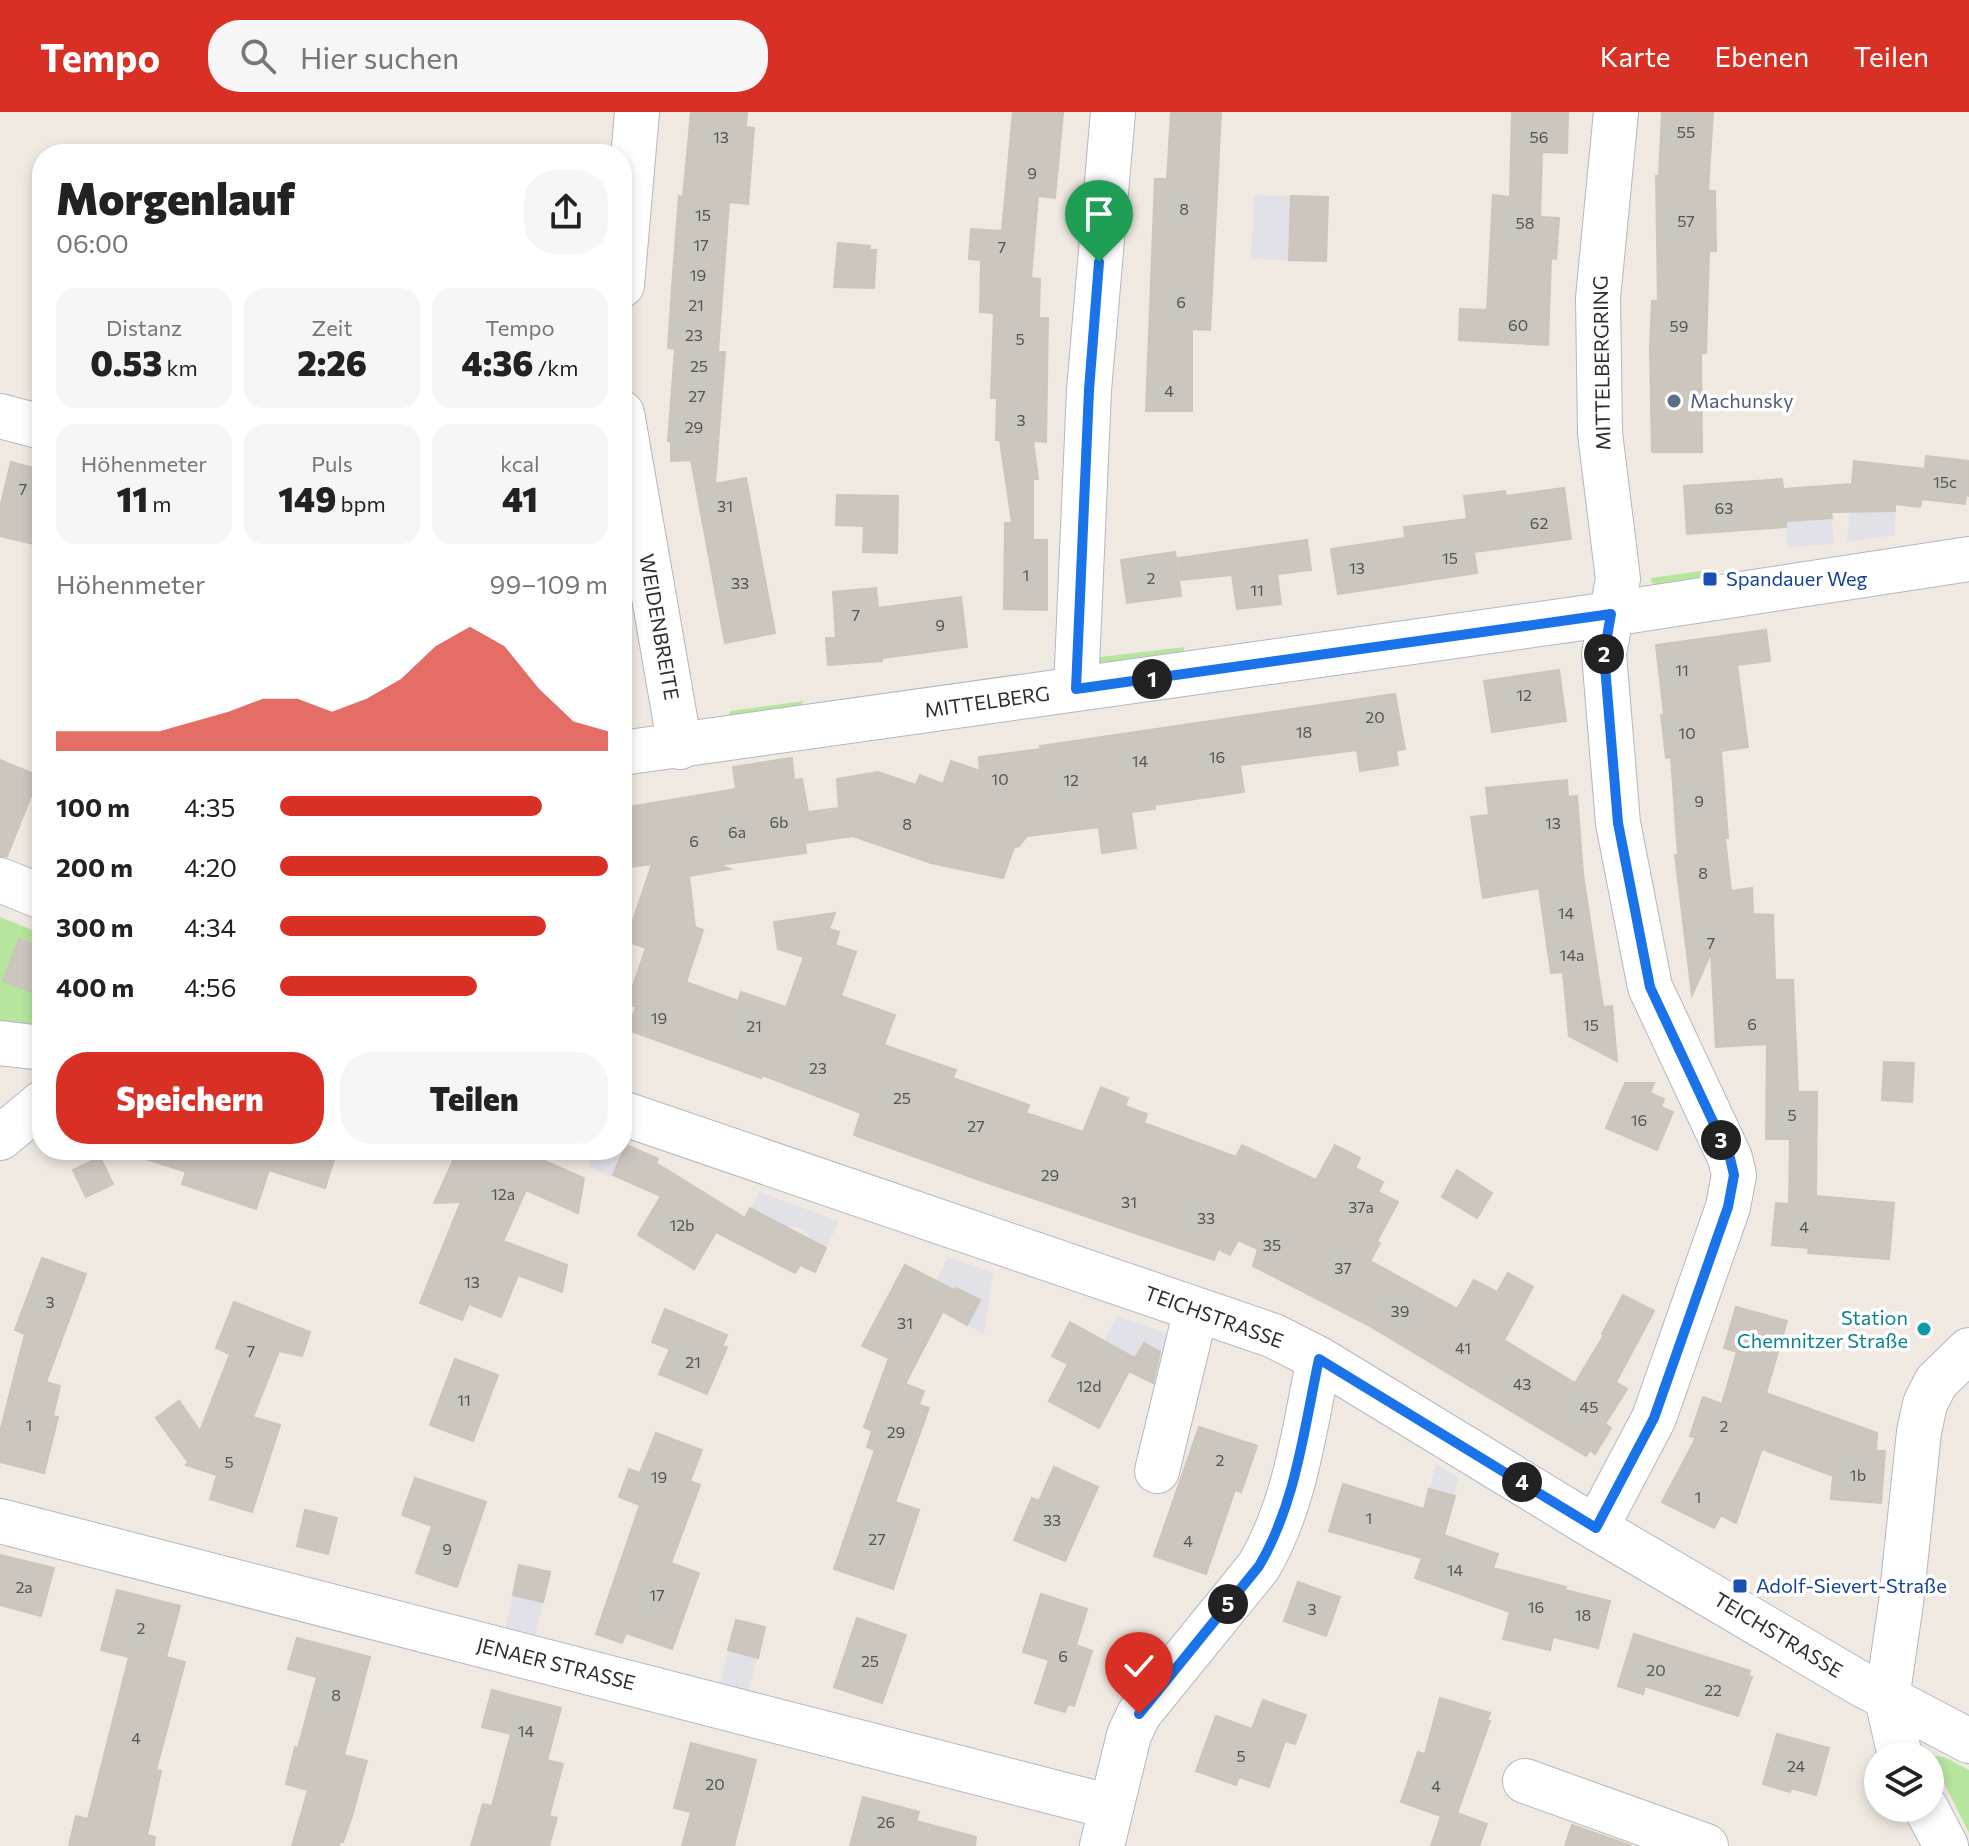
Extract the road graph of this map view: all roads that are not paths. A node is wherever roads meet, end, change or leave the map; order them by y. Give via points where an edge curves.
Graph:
1 (637, 112) edge
2 (1113, 112) edge
3 (1616, 112) edge
4 (632, 170) edge
5 (0, 416) edge
6 (32, 424) edge
7 (632, 526) edge
8 (1969, 559) edge
9 (635, 560) edge
10 (1611, 614) junction
11 (1076, 689) junction
12 (680, 747) junction
13 (632, 752) edge
14 (0, 880) edge
15 (32, 893) edge
16 (0, 1043) edge
17 (32, 1047) edge
18 (32, 1111) edge
19 (632, 1116) edge
20 (0, 1138) edge
21 (1196, 1310) junction
22 (1969, 1350) edge
23 (1319, 1359) junction
24 (1157, 1471) dead end
25 (0, 1521) edge
26 (1596, 1528) junction
27 (1887, 1699) junction
28 (1969, 1741) edge
29 (1897, 1742) edge
30 (1525, 1781) dead end
31 (1933, 1822) edge
32 (1106, 1827) edge
33 (1706, 1846) edge
34 (1946, 1846) edge

1 - 4 street
2 - 11 street via 1089,390
3 - 10 street, MITTELBERGRING via 1598,298 1600,433 1618,579
5 - 6 street
7 - 9 street, WEIDENBREITE
8 - 10 street, MITTELBERG
9 - 12 street, WEIDENBREITE
10 - 11 street, MITTELBERG
10 - 26 street, MITTELBERGRING via 1604,654 1618,823 1650,987 1734,1175 1728,1207 1654,1418
11 - 12 street, MITTELBERG
12 - 13 street, MITTELBERG
14 - 15 street
16 - 17 street
18 - 20 street
19 - 21 street, TEICHSTRASSE
21 - 23 street, TEICHSTRASSE via 1274,1336
21 - 24 street
22 - 27 street via 1936,1382 1925,1404
23 - 26 street, TEICHSTRASSE
23 - 32 street via 1284,1518 1259,1566 1139,1714
25 - 32 street, JENAER STRASSE
26 - 27 street, TEICHSTRASSE
27 - 28 street, TEICHSTRASSE
27 - 29 street
30 - 33 street
31 - 34 street

